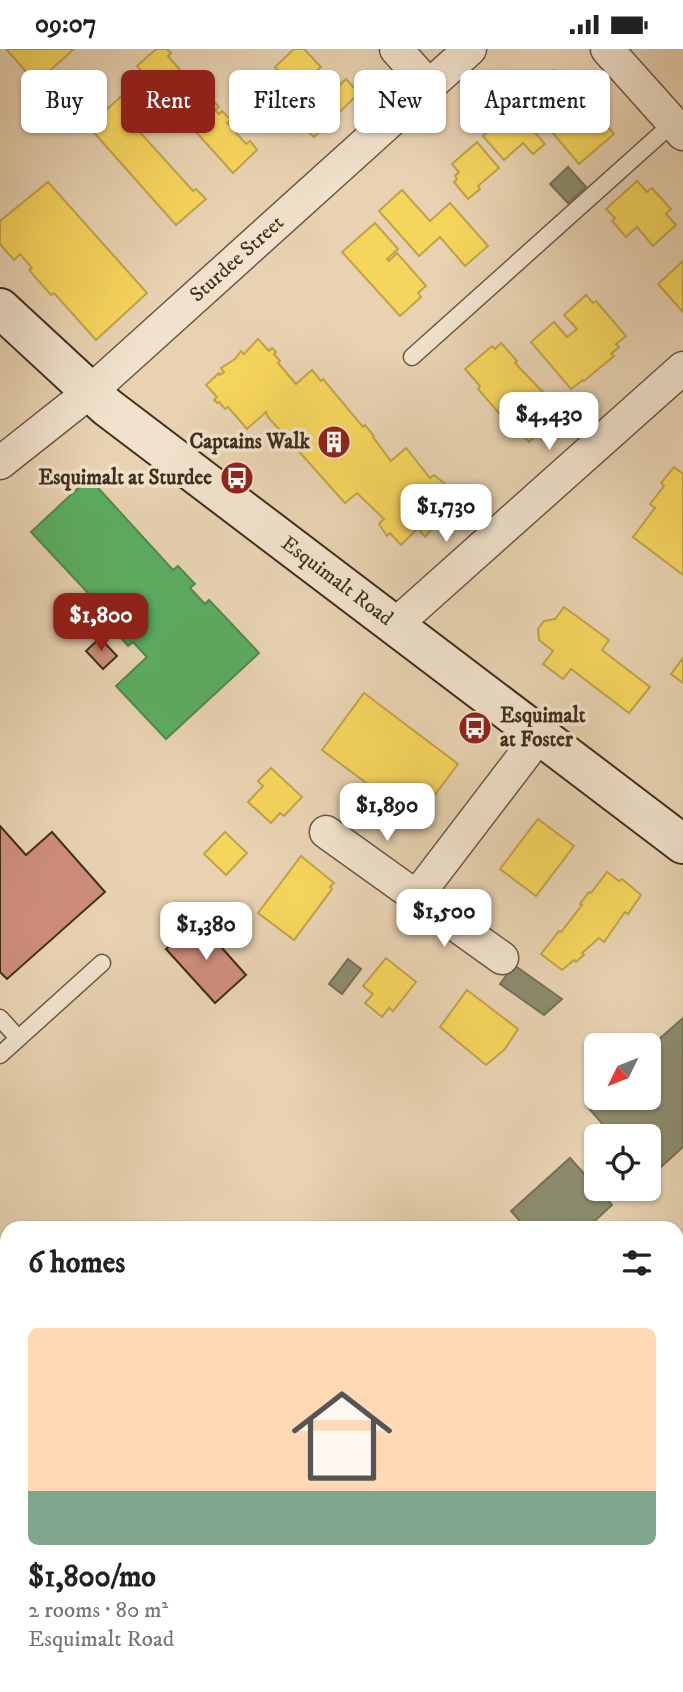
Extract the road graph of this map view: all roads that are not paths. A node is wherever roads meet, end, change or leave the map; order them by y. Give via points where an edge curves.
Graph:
1 (396, 49) edge
2 (470, 49) edge
3 (607, 49) edge
4 (415, 70) edge
5 (446, 71) edge
6 (678, 129) edge
7 (377, 133) edge
8 (0, 309) edge
9 (412, 357) dead end
10 (683, 368) edge
11 (91, 391) junction
12 (0, 463) edge
13 (395, 625) junction
14 (539, 736) junction
15 (326, 832) dead end
16 (683, 844) edge
17 (416, 897) junction
18 (502, 958) dead end
19 (103, 963) dead end
20 (0, 1018) edge
21 (18, 1038) junction
22 (0, 1055) edge

1 - 4 street
2 - 5 street, Sturdee Street
3 - 6 street
6 - 9 lane
7 - 11 street, Sturdee Street
8 - 11 street, Esquimalt Road
10 - 13 street
11 - 12 street, Sturdee Street
11 - 13 street, Esquimalt Road
13 - 14 street, Esquimalt Road
14 - 16 street, Esquimalt Road
14 - 17 street
15 - 17 street
17 - 18 street
19 - 21 lane
20 - 21 lane
21 - 22 lane

